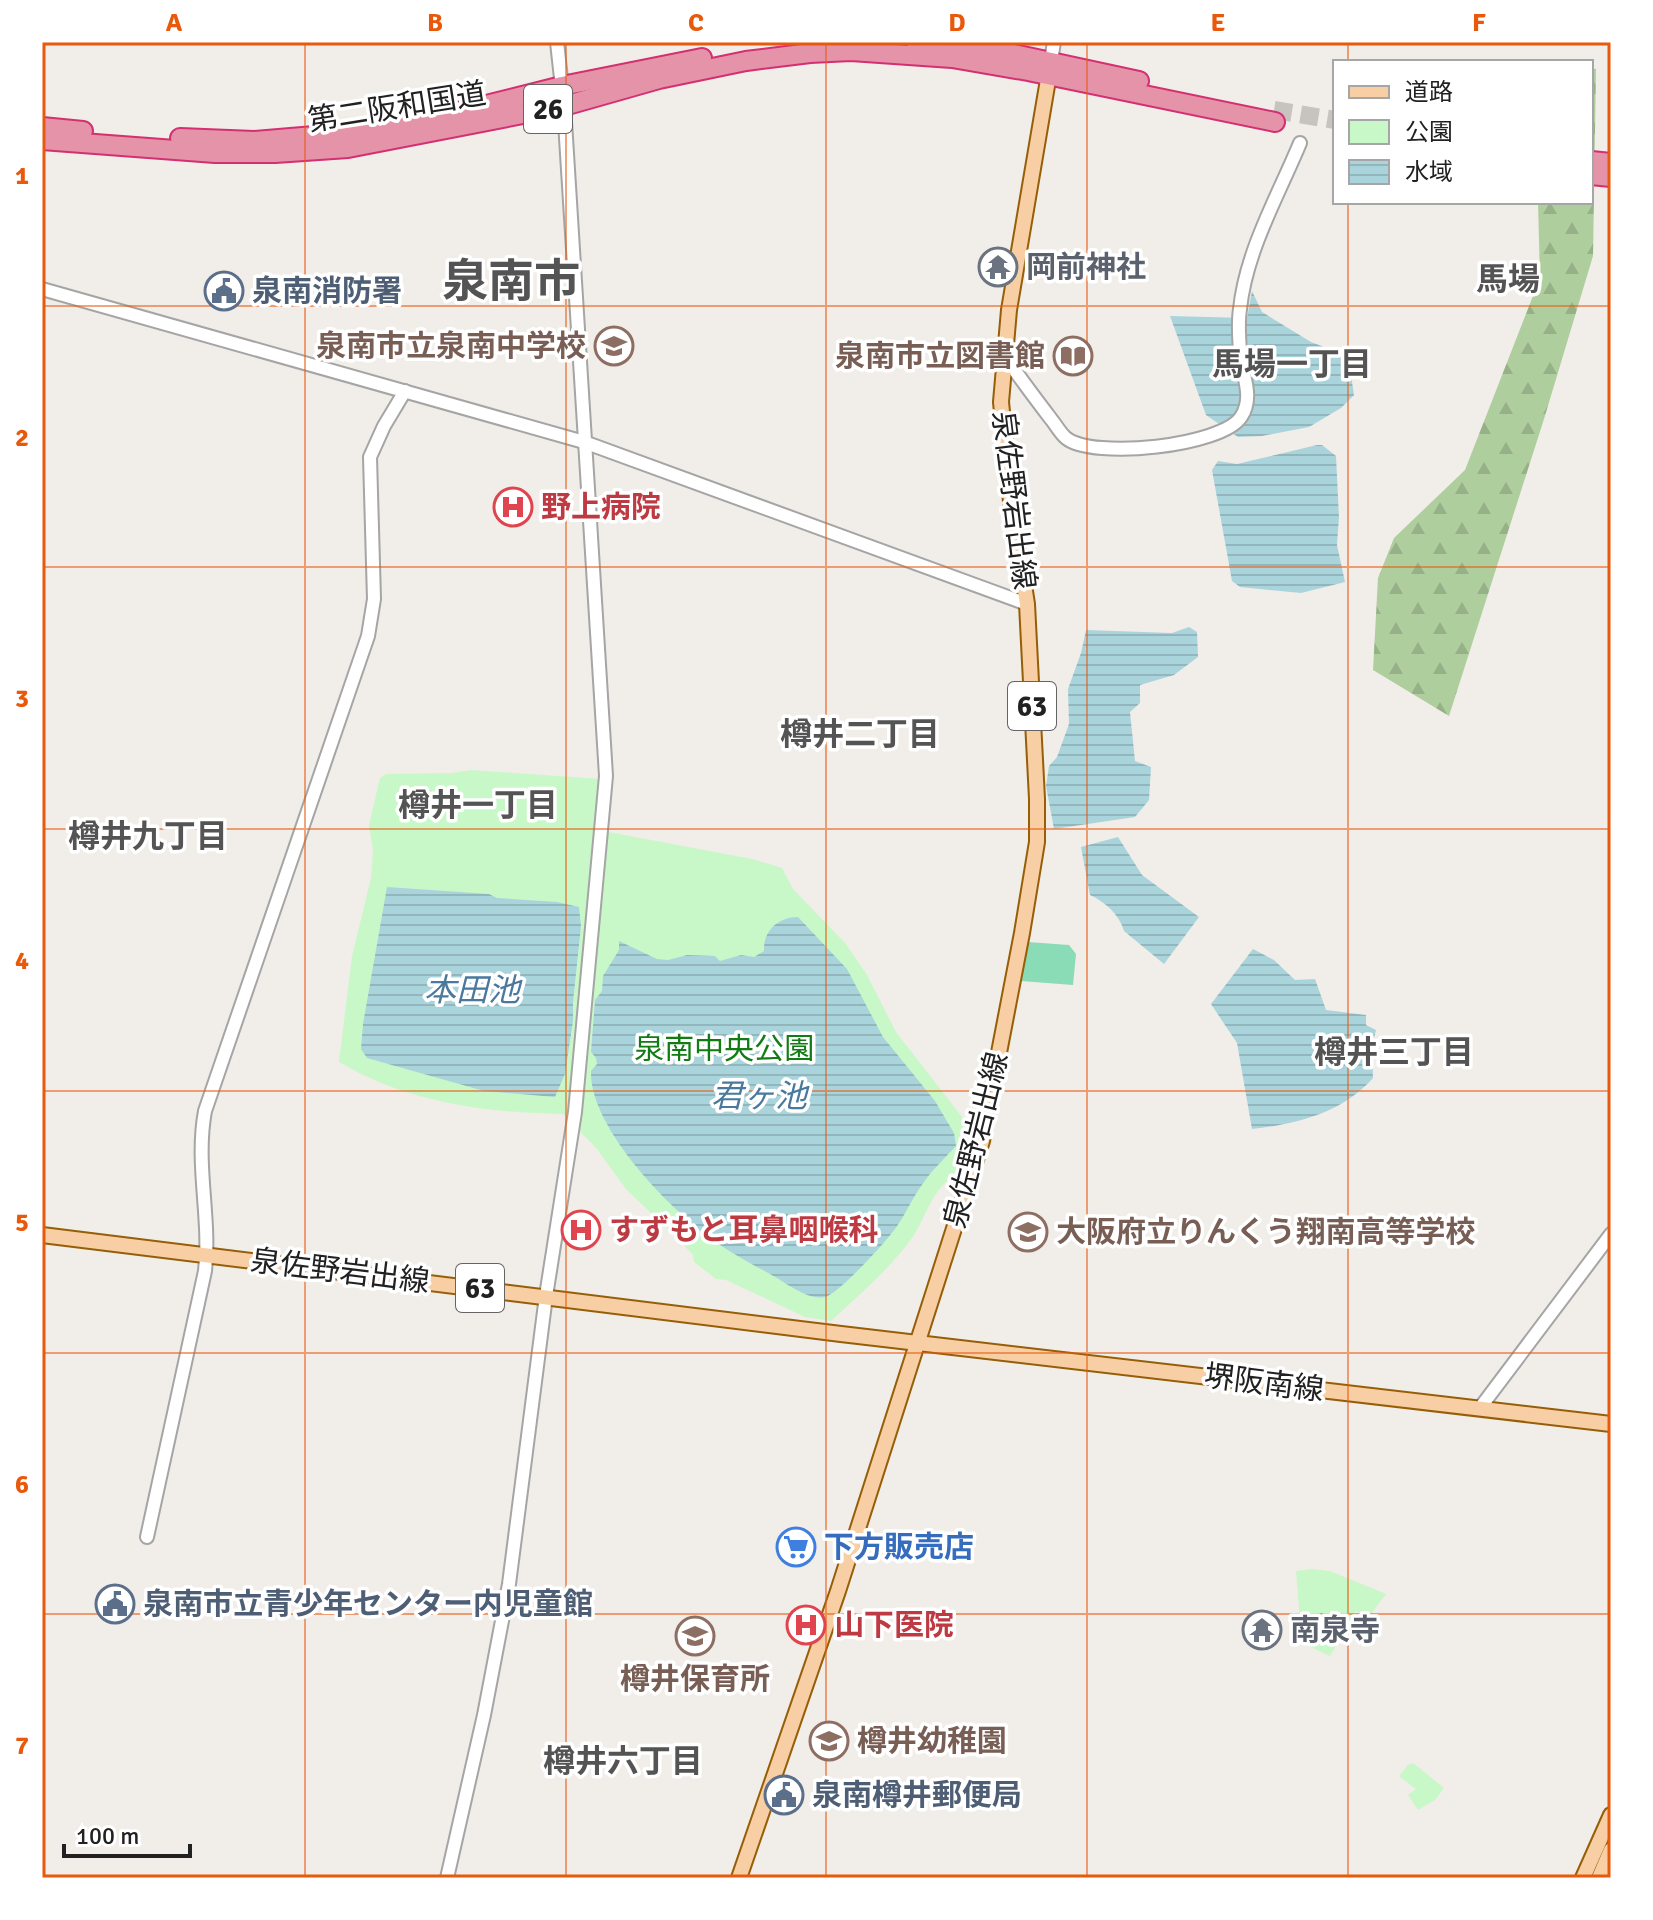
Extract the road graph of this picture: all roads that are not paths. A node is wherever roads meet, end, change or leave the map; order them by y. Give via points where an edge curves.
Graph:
1 (557, 42) edge
2 (814, 42) edge
3 (916, 42) edge
4 (1054, 42) edge
5 (1050, 68) junction
6 (562, 86) junction
7 (564, 106) junction
8 (1275, 116) tunnel mouth
9 (42, 127) edge
10 (42, 140) edge
11 (1300, 143) dead end
12 (42, 289) edge
13 (1004, 355) junction
14 (405, 391) junction
15 (584, 442) junction
16 (1027, 604) junction
17 (1611, 1234) edge
18 (42, 1235) edge
19 (207, 1254) junction
20 (546, 1296) junction
21 (918, 1341) junction
22 (1480, 1408) junction
23 (1611, 1424) edge
24 (147, 1537) dead end
25 (1611, 1815) edge
26 (1611, 1850) edge
27 (447, 1878) edge
28 (739, 1878) edge
29 (1583, 1878) edge
30 (1599, 1878) edge

1 - 6 street
2 - 6 highway, 第二阪和国道 / 26 via 756,48
3 - 5 highway, 第二阪和国道 / 26 via 985,50
4 - 5 street
5 - 7 highway, 第二阪和国道 / 26 via 880,52 810,53 659,79
5 - 8 highway, 第二阪和国道 / 26
5 - 13 main road, 泉佐野岩出線 / 63
6 - 7 street
6 - 9 highway, 第二阪和国道 / 26 via 386,130 304,138 155,138
7 - 10 highway, 第二阪和国道 / 26 via 348,148 275,153
7 - 15 street
11 - 13 street via 1256,241 1244,282 1240,354 1248,393 1240,418 1231,426 1169,445 1089,447 1067,439
12 - 14 street
13 - 16 main road, 泉佐野岩出線 / 63 via 1001,402
14 - 15 street
14 - 19 street via 370,457 374,599 368,636 205,1111 200,1160
15 - 16 street
15 - 20 street via 606,776 575,1112
16 - 21 main road, 泉佐野岩出線 / 63 via 1037,842 982,1141
17 - 22 street
18 - 19 main road, 泉佐野岩出線 / 63
19 - 20 main road, 泉佐野岩出線 / 63
19 - 24 street
20 - 21 main road, 泉佐野岩出線 / 63
20 - 27 street via 509,1584
21 - 22 main road, 堺阪南線
21 - 28 main road
22 - 23 main road, 堺阪南線
25 - 29 main road
26 - 30 main road

